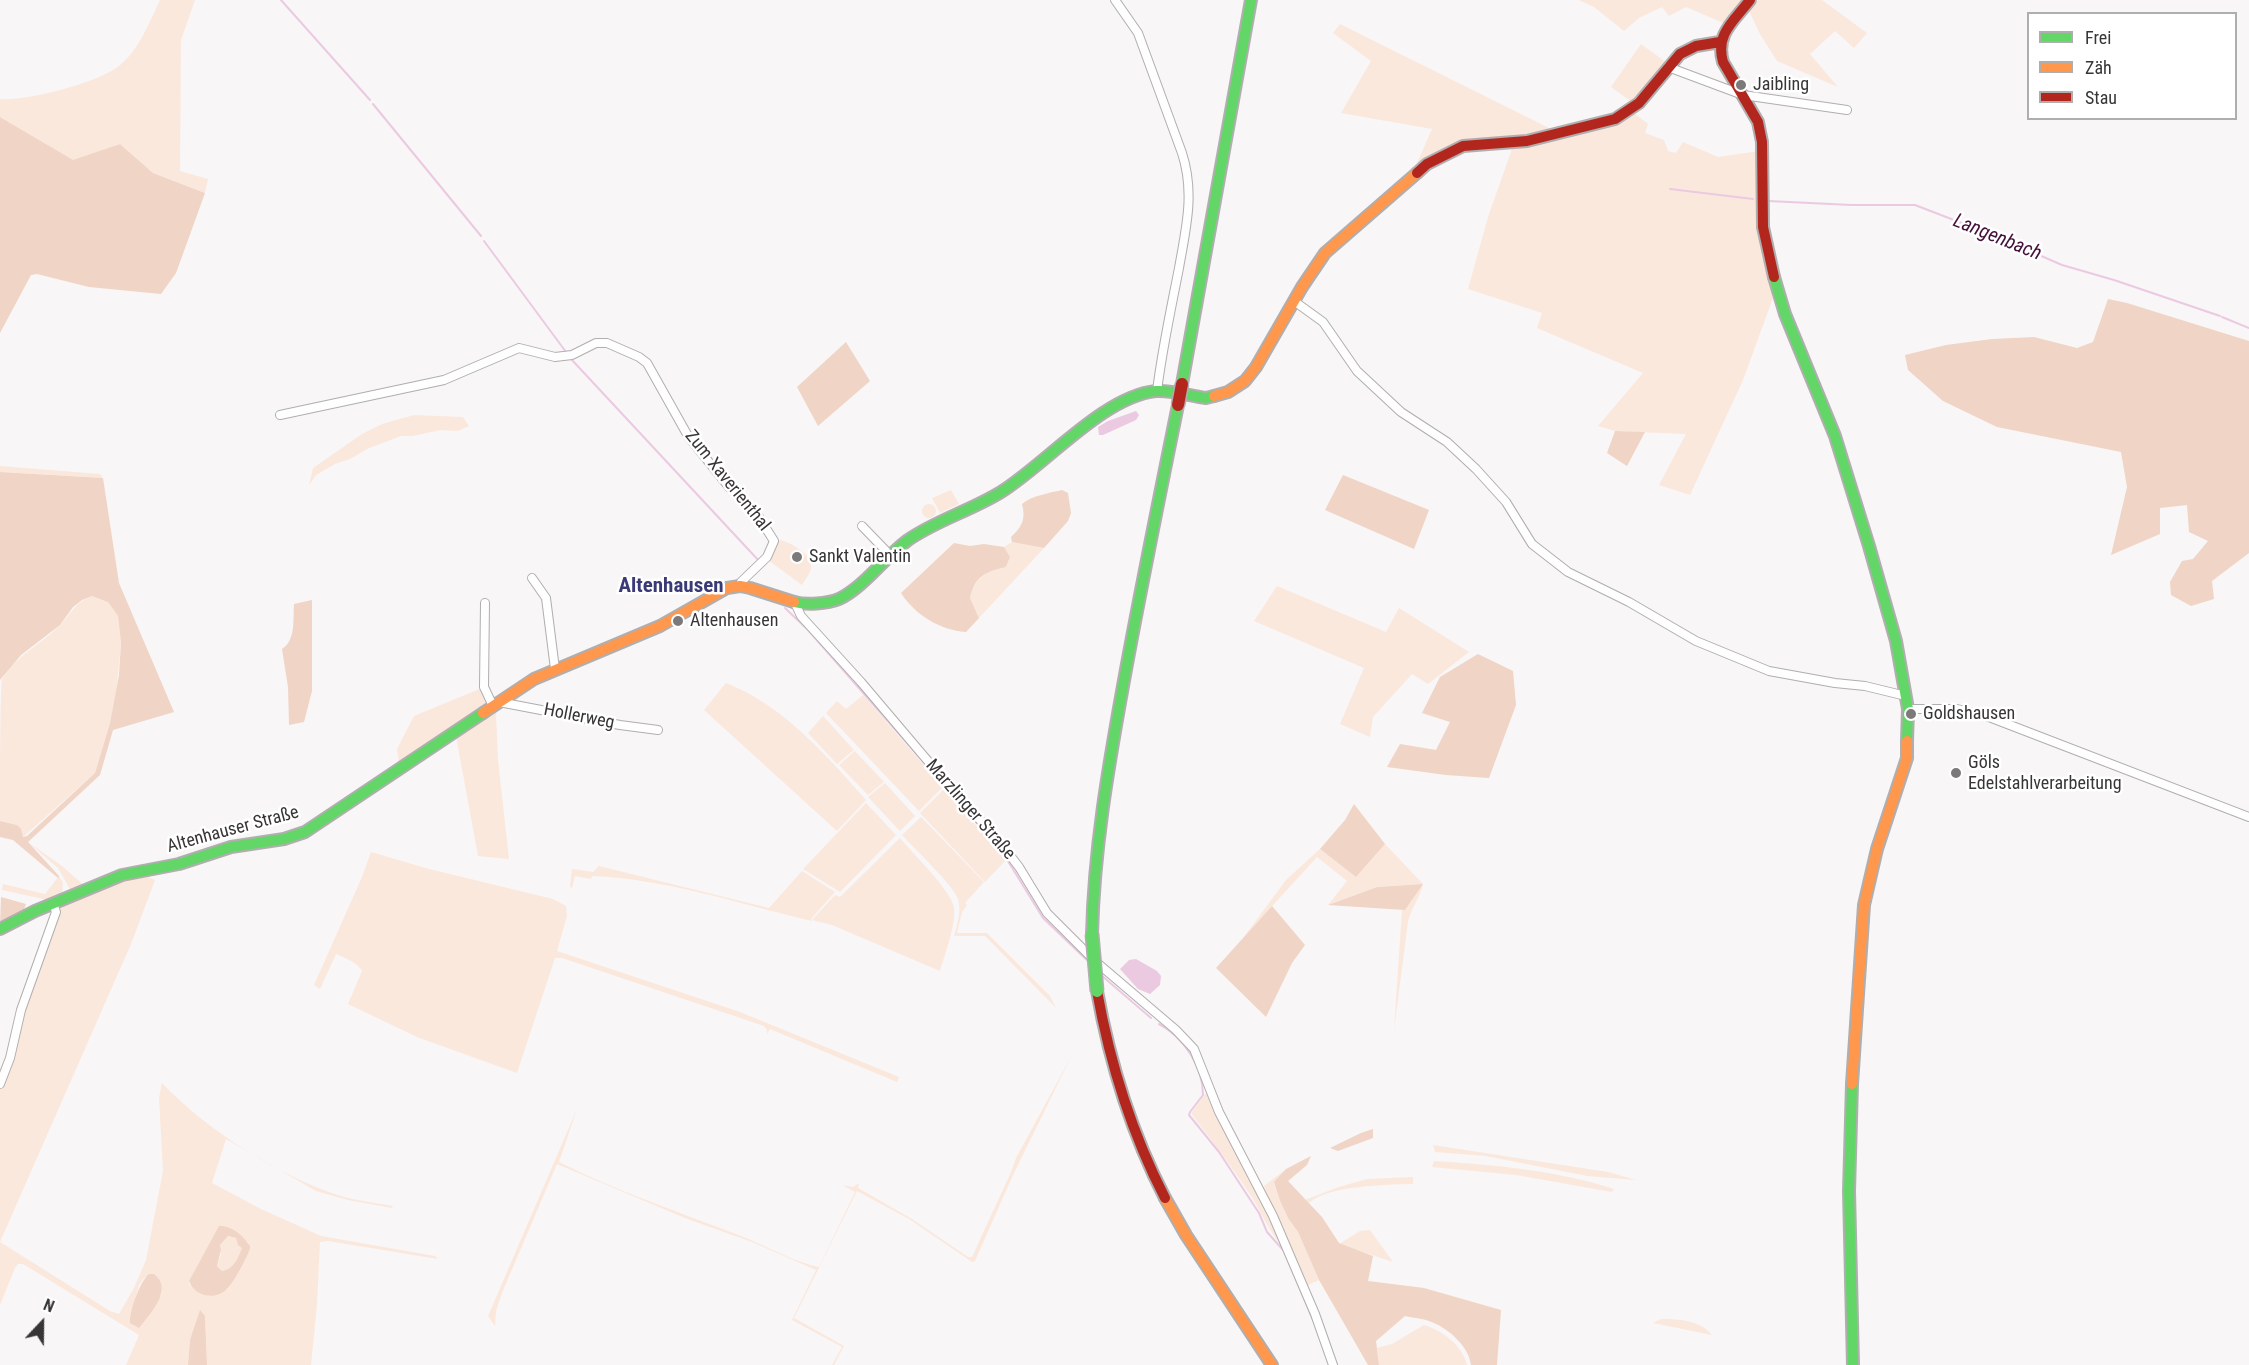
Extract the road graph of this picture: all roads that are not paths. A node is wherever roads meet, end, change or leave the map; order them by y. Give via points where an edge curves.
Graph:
1 (1115, 0) edge
2 (1251, 0) edge
3 (1750, 0) edge
4 (1720, 42) junction
5 (1668, 67) junction
6 (1743, 95) junction
7 (1766, 100) junction
8 (1847, 110) dead end
9 (1754, 112) junction
10 (1294, 301) junction
11 (1157, 391) junction
12 (279, 415) dead end
13 (862, 526) dead end
14 (890, 555) junction
15 (532, 578) dead end
16 (740, 586) junction
17 (485, 603) dead end
18 (795, 603) junction
19 (555, 669) junction
20 (1906, 696) junction
21 (496, 704) junction
22 (1908, 710) junction
23 (658, 730) dead end
24 (2249, 818) edge
25 (53, 903) junction
26 (0, 929) edge
27 (0, 1083) edge
28 (1272, 1365) edge
29 (1334, 1365) edge
30 (1853, 1365) edge

1 - 11 street via 1138,33 1187,168 1190,192
2 - 28 street, bridge via 1098,831 1092,934 1103,1029 1144,1156 1188,1237
3 - 4 street
4 - 5 street via 1690,48
4 - 6 street via 1723,62
5 - 6 street
5 - 10 street via 1639,103 1610,121 1527,141 1467,146 1439,156 1400,185 1325,253
6 - 7 street
6 - 9 street
7 - 8 street
7 - 9 street
9 - 20 street via 1762,142 1763,227 1770,266 1785,314 1835,436 1893,630
10 - 11 street via 1245,381 1228,392 1206,398
10 - 20 street via 1323,322 1357,370 1401,412 1447,442 1476,469 1506,502 1532,544 1568,572 1696,641 1769,671
11 - 14 street via 1126,399 1092,420 1007,488 928,528
12 - 16 street, Zum Xaverienthal via 444,380 519,348 555,357 572,355 596,343 607,344 647,363 688,436 772,534 774,541 767,556
13 - 14 street
14 - 18 street via 844,596 818,603
15 - 19 street via 546,598
16 - 18 street
16 - 19 street, Altenhauser Straße via 721,590 660,626
17 - 21 street via 484,687
18 - 29 street, Marzlinger Straße via 801,616 1005,848 1047,914 1184,1037 1196,1053 1216,1103 1273,1216
19 - 21 street, Altenhauser Straße
20 - 22 street
21 - 23 street, Hollerweg
21 - 25 street, Altenhauser Straße via 305,832 122,875
22 - 24 street via 1958,709 1989,717
22 - 30 street via 1907,758 1877,849 1861,934 1849,1191
25 - 26 street, Altenhauser Straße
25 - 27 street via 56,912

